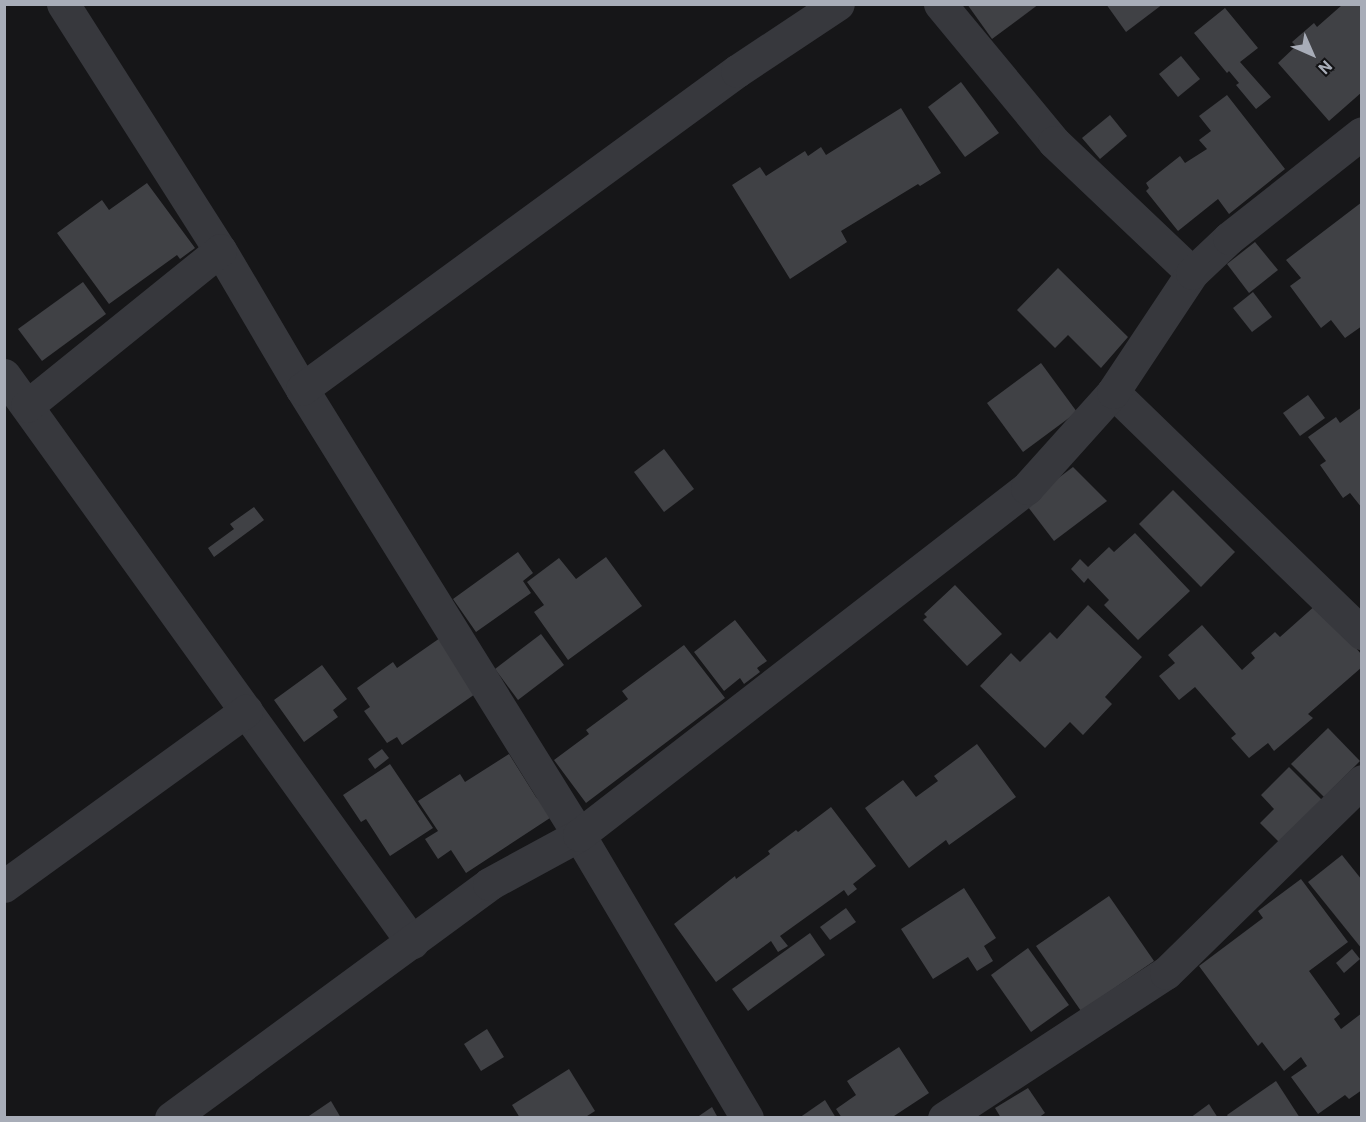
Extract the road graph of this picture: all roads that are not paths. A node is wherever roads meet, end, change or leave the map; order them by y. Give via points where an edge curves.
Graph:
1 (63, 4) edge
2 (838, 4) edge
3 (940, 4) edge
4 (1362, 133) edge
5 (220, 250) junction
6 (1192, 273) junction
7 (4, 375) edge
8 (302, 389) junction
9 (1113, 392) junction
10 (27, 406) junction
11 (1362, 633) edge
12 (246, 711) junction
13 (1362, 781) edge
14 (579, 835) junction
15 (4, 886) edge
16 (412, 942) junction
17 (171, 1118) edge
18 (747, 1118) edge
19 (944, 1118) edge

1 - 5 street
2 - 8 street via 737,71
3 - 6 street via 1054,142
4 - 6 street via 1229,238
5 - 8 street
5 - 10 street
6 - 9 street
7 - 10 street
8 - 14 street
9 - 11 street
9 - 14 street via 1027,488
10 - 12 street
12 - 15 street
12 - 16 street
13 - 19 street via 1166,973
14 - 16 street via 489,884
14 - 18 street
16 - 17 street

